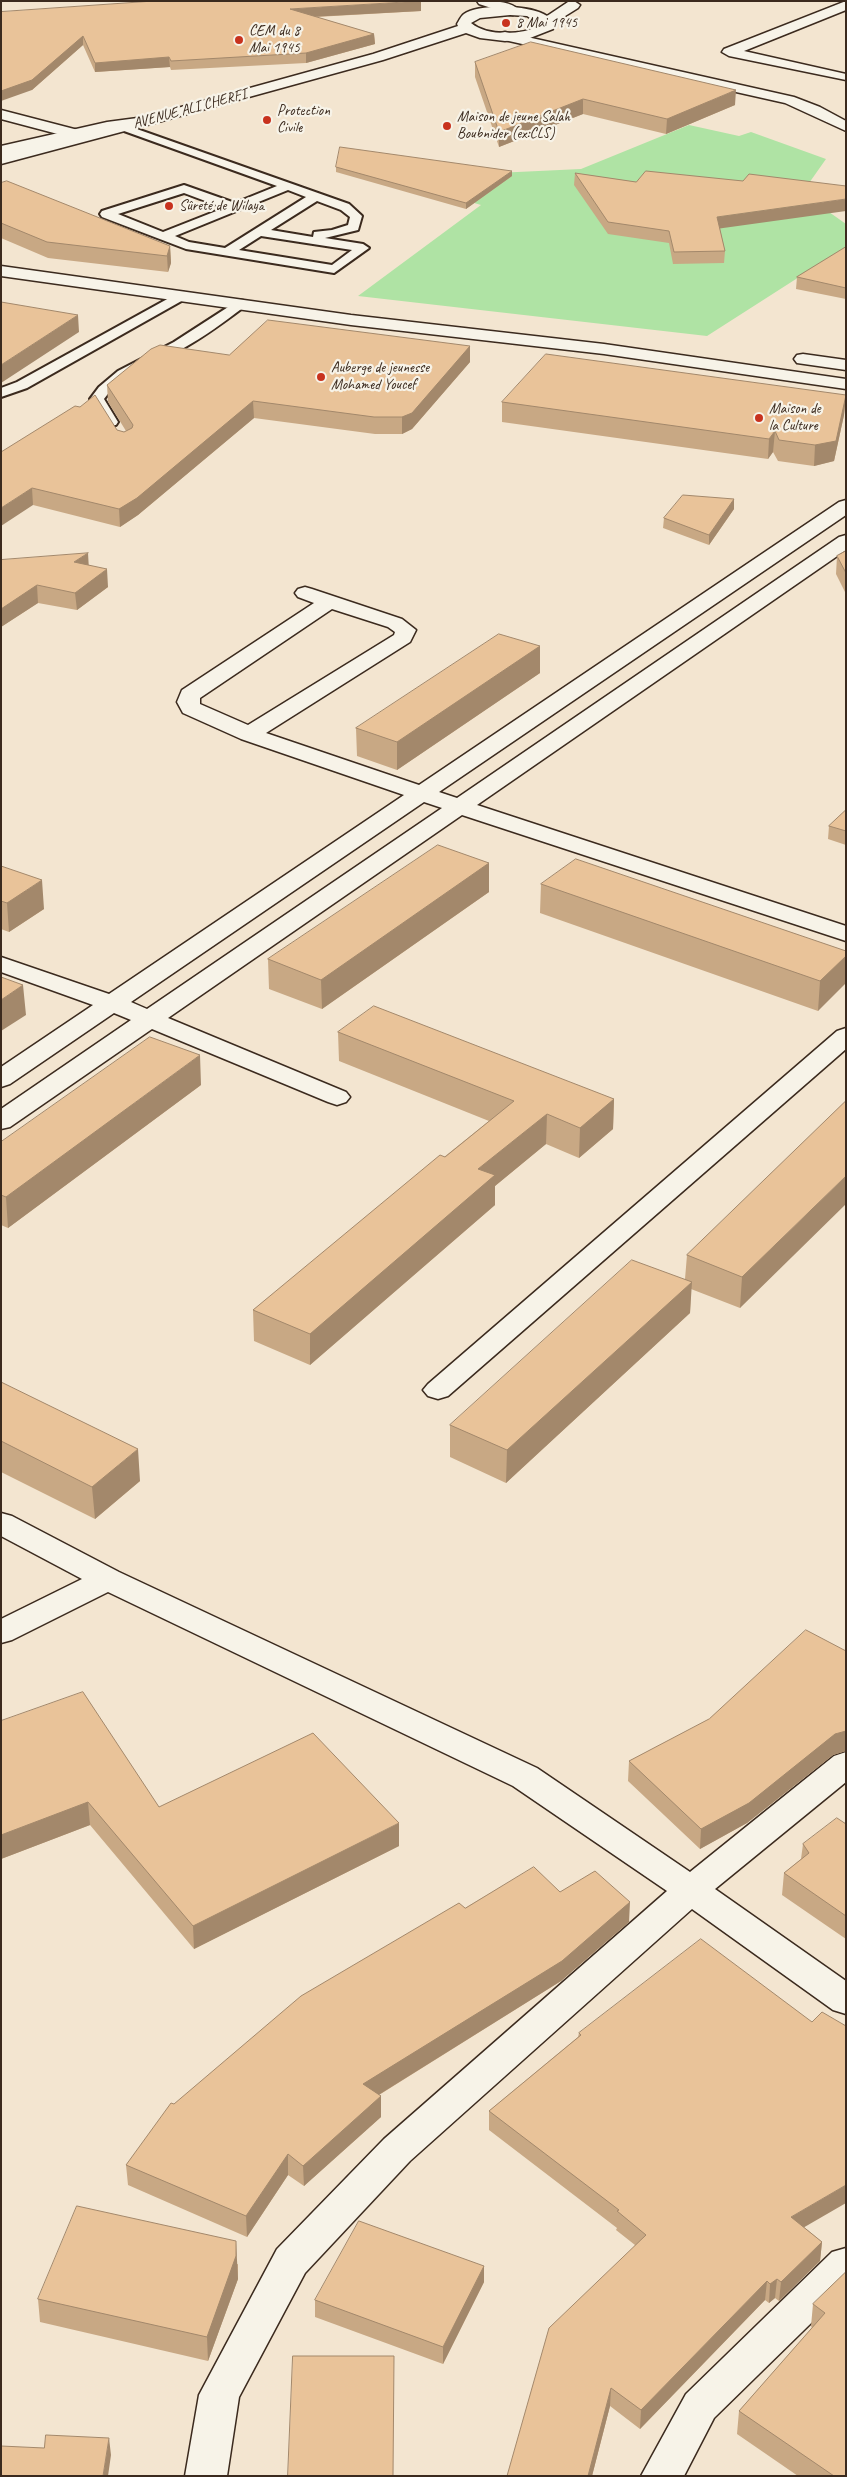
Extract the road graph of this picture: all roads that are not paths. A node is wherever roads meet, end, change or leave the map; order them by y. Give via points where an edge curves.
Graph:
1 (484, 1) edge
2 (579, 3) edge
3 (846, 5) edge
4 (478, 8) edge
5 (520, 12) junction
6 (820, 16) junction
7 (548, 22) junction
8 (846, 22) edge
9 (466, 28) junction
10 (527, 34) junction
11 (499, 36) junction
12 (540, 44) junction
13 (378, 57) junction
14 (844, 76) edge
15 (789, 100) junction
16 (815, 110) junction
17 (1, 114) edge
18 (846, 114) edge
19 (130, 125) junction
20 (846, 127) edge
21 (72, 133) junction
22 (1, 151) edge
23 (1, 159) edge
24 (1, 167) edge
25 (286, 187) junction
26 (315, 197) junction
27 (236, 208) junction
28 (259, 232) junction
29 (164, 236) junction
30 (290, 237) junction
31 (225, 253) junction
32 (4, 271) edge
33 (180, 296) junction
34 (239, 304) junction
35 (727, 350) dead end
36 (784, 357) dead end
37 (846, 365) edge
38 (846, 384) edge
39 (1, 393) edge
40 (120, 436) edge
41 (846, 506) edge
42 (846, 541) edge
43 (305, 593) dead end
44 (330, 601) junction
45 (249, 734) junction
46 (422, 794) junction
47 (460, 806) junction
48 (846, 934) edge
49 (1, 964) edge
50 (113, 1004) junction
51 (147, 1020) junction
52 (846, 1036) edge
53 (1, 1079) edge
54 (337, 1097) dead end
55 (1, 1120) edge
56 (438, 1390) dead end
57 (1, 1523) edge
58 (108, 1579) junction
59 (1, 1632) edge
60 (846, 1764) edge
61 (691, 1890) junction
62 (846, 2000) edge
63 (846, 2264) edge
64 (206, 2476) edge
65 (662, 2476) edge

1 - 5 street
2 - 5 street
2 - 7 street
3 - 6 street
4 - 5 street
4 - 9 street via 465,20
5 - 7 street
6 - 8 street
6 - 14 street via 729,52
7 - 10 street via 544,29
9 - 11 street
9 - 13 street
10 - 11 street
10 - 12 street
11 - 12 street
11 - 13 street
12 - 15 street
13 - 19 street, AVENUE ALI CHERFI
14 - 15 street
15 - 16 street
16 - 18 street
16 - 20 street
17 - 21 street
19 - 21 street
19 - 23 street, AVENUE ALI CHERFI
19 - 24 street
19 - 25 lane
21 - 22 street
25 - 26 lane
25 - 27 lane
26 - 28 lane
26 - 30 lane via 345,207 356,216 354,227 333,234
27 - 29 lane
27 - 29 lane via 184,189 106,214
28 - 30 lane
28 - 31 lane
29 - 31 lane via 186,245
30 - 31 lane via 363,248 334,269
32 - 33 street
32 - 35 street via 288,299
33 - 34 street
33 - 39 lane via 22,385
34 - 38 street via 604,349
34 - 40 lane via 194,337 136,366 102,390 97,399
36 - 37 street
41 - 46 street
42 - 47 street
43 - 44 street
44 - 45 street via 190,695 188,702 191,708
44 - 45 street via 395,623 406,630 403,638
45 - 46 street
46 - 47 street
46 - 50 street
47 - 48 street
47 - 51 street
49 - 50 street
50 - 51 street
50 - 53 street
51 - 54 street
51 - 55 street
52 - 56 street
57 - 58 street
58 - 59 street
58 - 61 street via 525,1777
60 - 61 street
61 - 62 street
61 - 64 street via 397,2150 291,2262 219,2395
63 - 65 street via 700,2406

